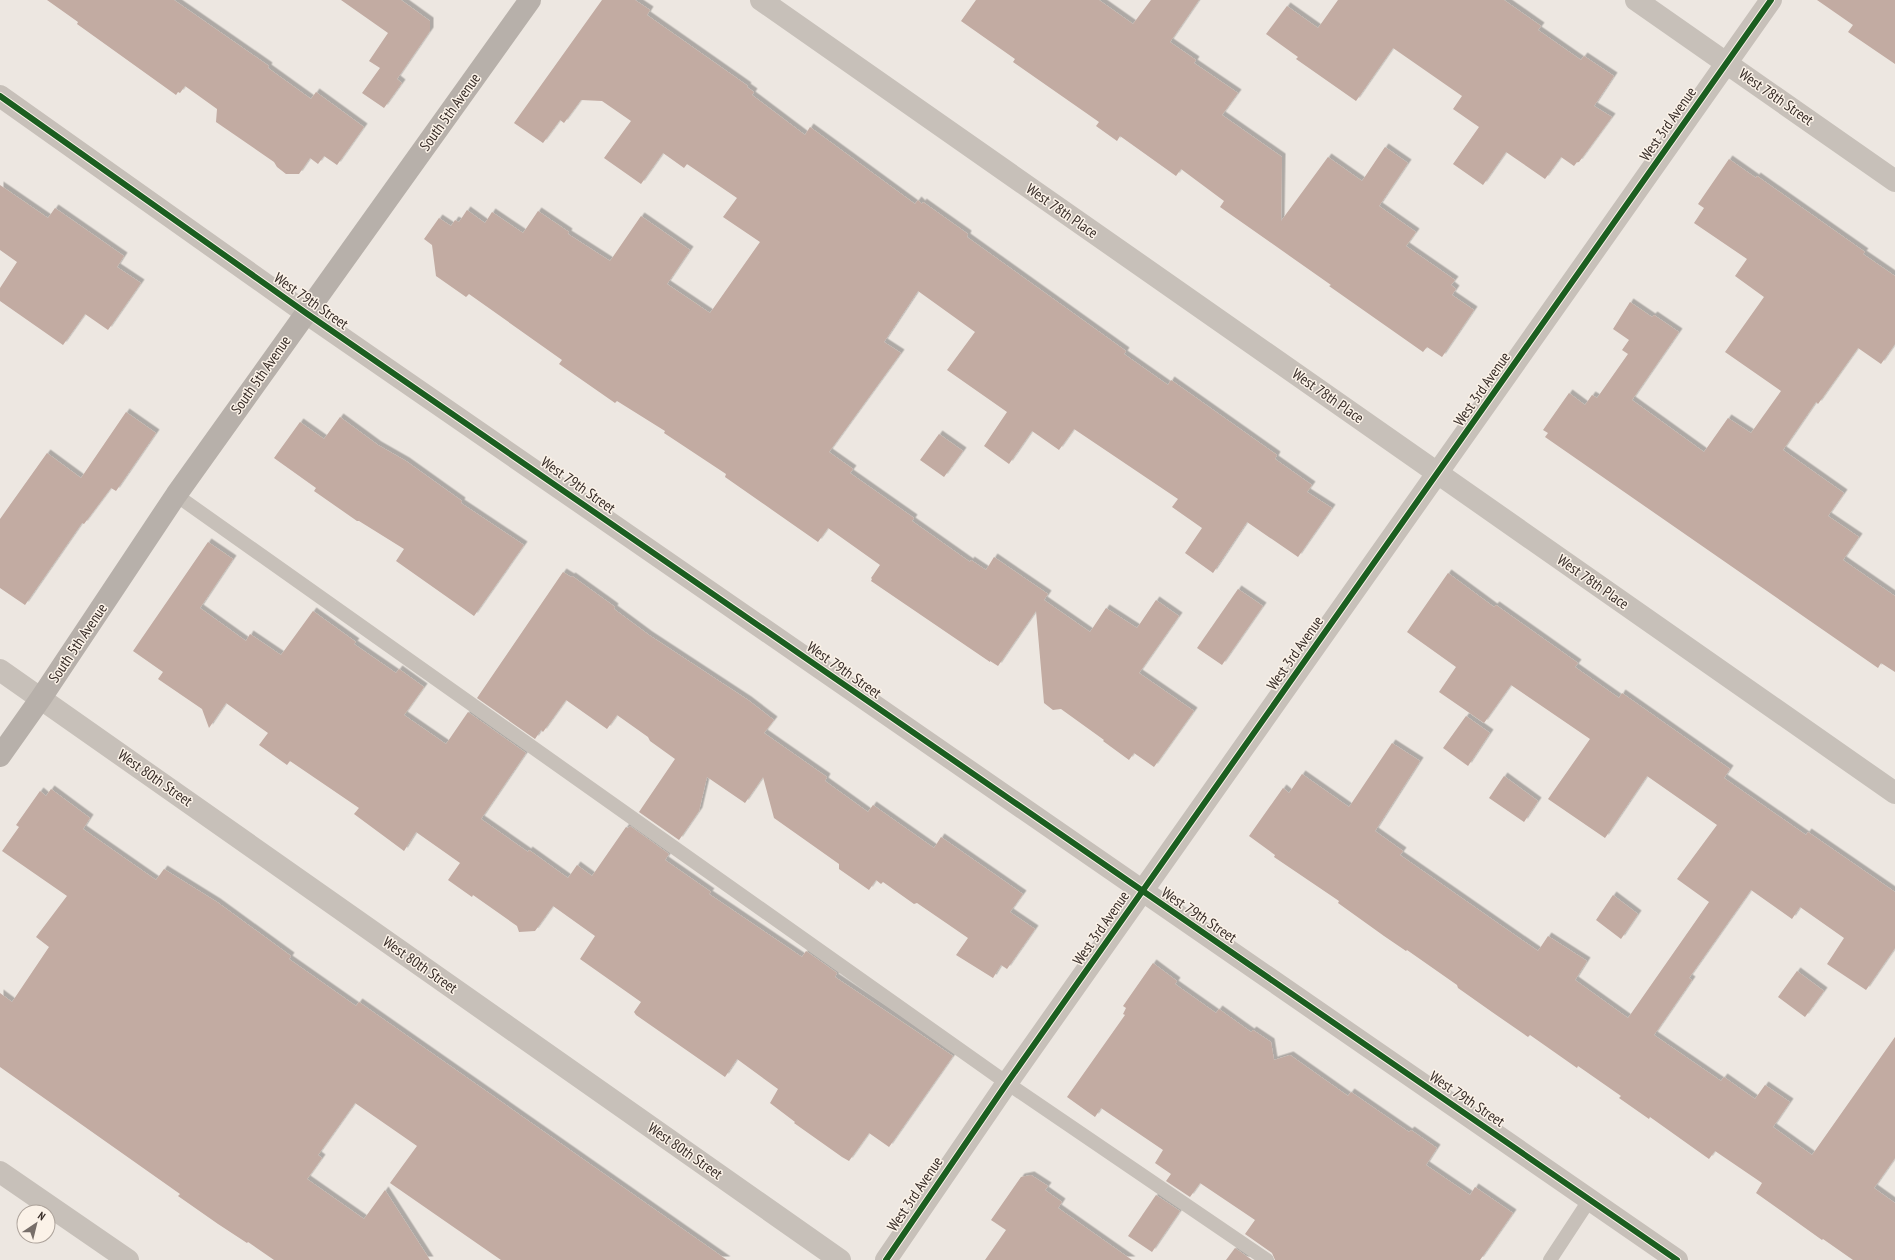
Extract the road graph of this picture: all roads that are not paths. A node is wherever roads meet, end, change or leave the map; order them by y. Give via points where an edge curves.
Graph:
1 (530, 0) edge
2 (761, 0) edge
3 (1636, 0) edge
4 (1771, 0) edge
5 (1727, 63) junction
6 (0, 96) edge
7 (1895, 181) edge
8 (306, 313) junction
9 (1438, 473) junction
10 (176, 495) junction
11 (0, 670) edge
12 (41, 698) junction
13 (0, 756) edge
14 (1895, 793) edge
15 (1142, 892) junction
16 (1007, 1083) junction
17 (0, 1172) edge
18 (1590, 1199) junction
19 (128, 1260) edge
20 (840, 1260) edge
21 (886, 1260) edge
22 (1266, 1260) edge
23 (1550, 1260) edge
24 (1677, 1260) edge

1 - 8 street, South 5th Avenue
2 - 9 street, West 78th Place
3 - 5 street, West 78th Street
4 - 5 street, West 3rd Avenue
5 - 7 street, West 78th Street
5 - 9 street, West 3rd Avenue
6 - 8 street, West 79th Street
8 - 10 street, South 5th Avenue
8 - 15 street, West 79th Street
9 - 14 street, West 78th Place
9 - 15 street, West 3rd Avenue
10 - 12 street, South 5th Avenue
10 - 16 lane
11 - 12 street, West 80th Street
12 - 13 street, South 5th Avenue
12 - 20 street, West 80th Street
15 - 16 street, West 3rd Avenue
15 - 18 street, West 79th Street
16 - 21 street, West 3rd Avenue
16 - 22 lane
17 - 19 street
18 - 23 lane
18 - 24 street, West 79th Street

